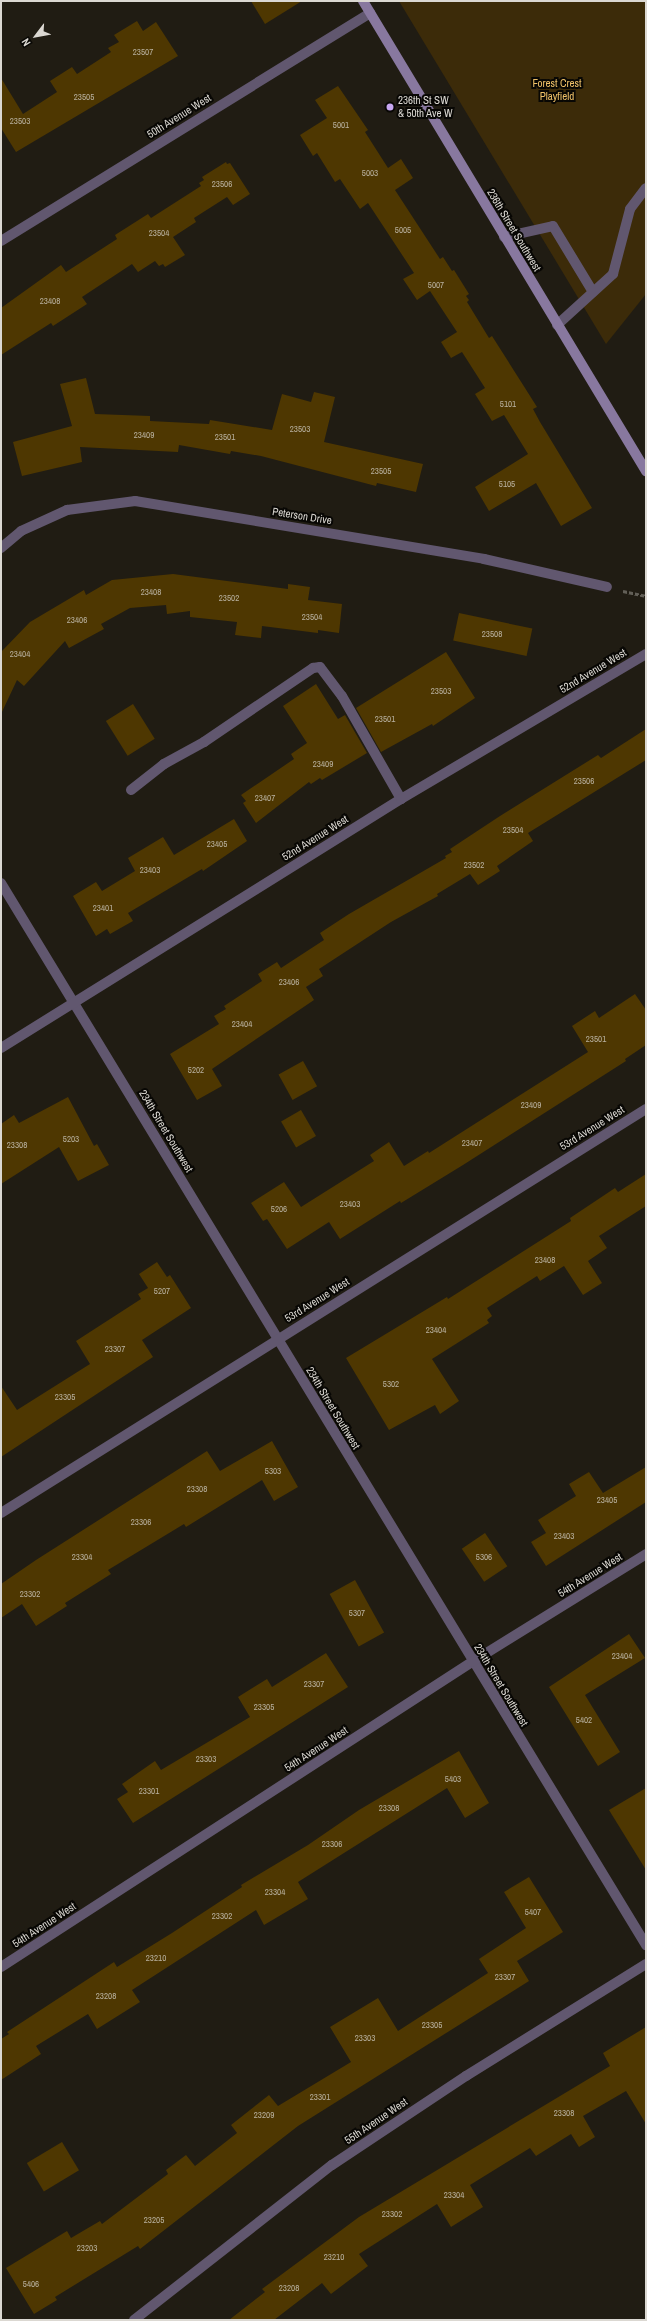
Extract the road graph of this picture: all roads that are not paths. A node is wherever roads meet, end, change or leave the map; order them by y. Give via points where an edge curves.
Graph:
1 (363, 1) edge
2 (370, 12) junction
3 (646, 188) edge
4 (504, 237) junction
5 (1, 241) edge
6 (593, 292) junction
7 (557, 325) junction
8 (646, 471) edge
9 (1, 548) edge
10 (607, 587) road end
11 (646, 654) edge
12 (130, 790) dead end
13 (401, 799) junction
14 (1, 882) edge
15 (74, 1002) junction
16 (1, 1048) edge
17 (646, 1108) edge
18 (277, 1339) junction
19 (1, 1513) edge
20 (646, 1554) edge
21 (472, 1662) junction
22 (646, 1945) edge
23 (646, 1964) edge
24 (1, 1967) edge
25 (134, 2320) edge

1 - 2 main road, 236th Street Southwest
2 - 4 main road, 236th Street Southwest
2 - 5 street, 50th Avenue West
3 - 6 street via 630,209 613,274
4 - 6 street via 553,226
4 - 7 main road, 236th Street Southwest
6 - 7 street
7 - 8 main road, 236th Street Southwest
9 - 10 street, Peterson Drive via 21,531 67,510 135,501 484,559
11 - 13 street, 52nd Avenue West
12 - 13 street via 164,764 204,742 313,668 320,667 342,696
13 - 15 street, 52nd Avenue West
14 - 15 street, 234th Street Southwest
15 - 16 street, 52nd Avenue West
15 - 18 street, 234th Street Southwest
17 - 18 street, 53rd Avenue West
18 - 19 street, 53rd Avenue West
18 - 21 street, 234th Street Southwest
20 - 21 street, 54th Avenue West
21 - 22 street, 234th Street Southwest
21 - 24 street, 54th Avenue West
23 - 25 street, 55th Avenue West via 466,2076 332,2165

